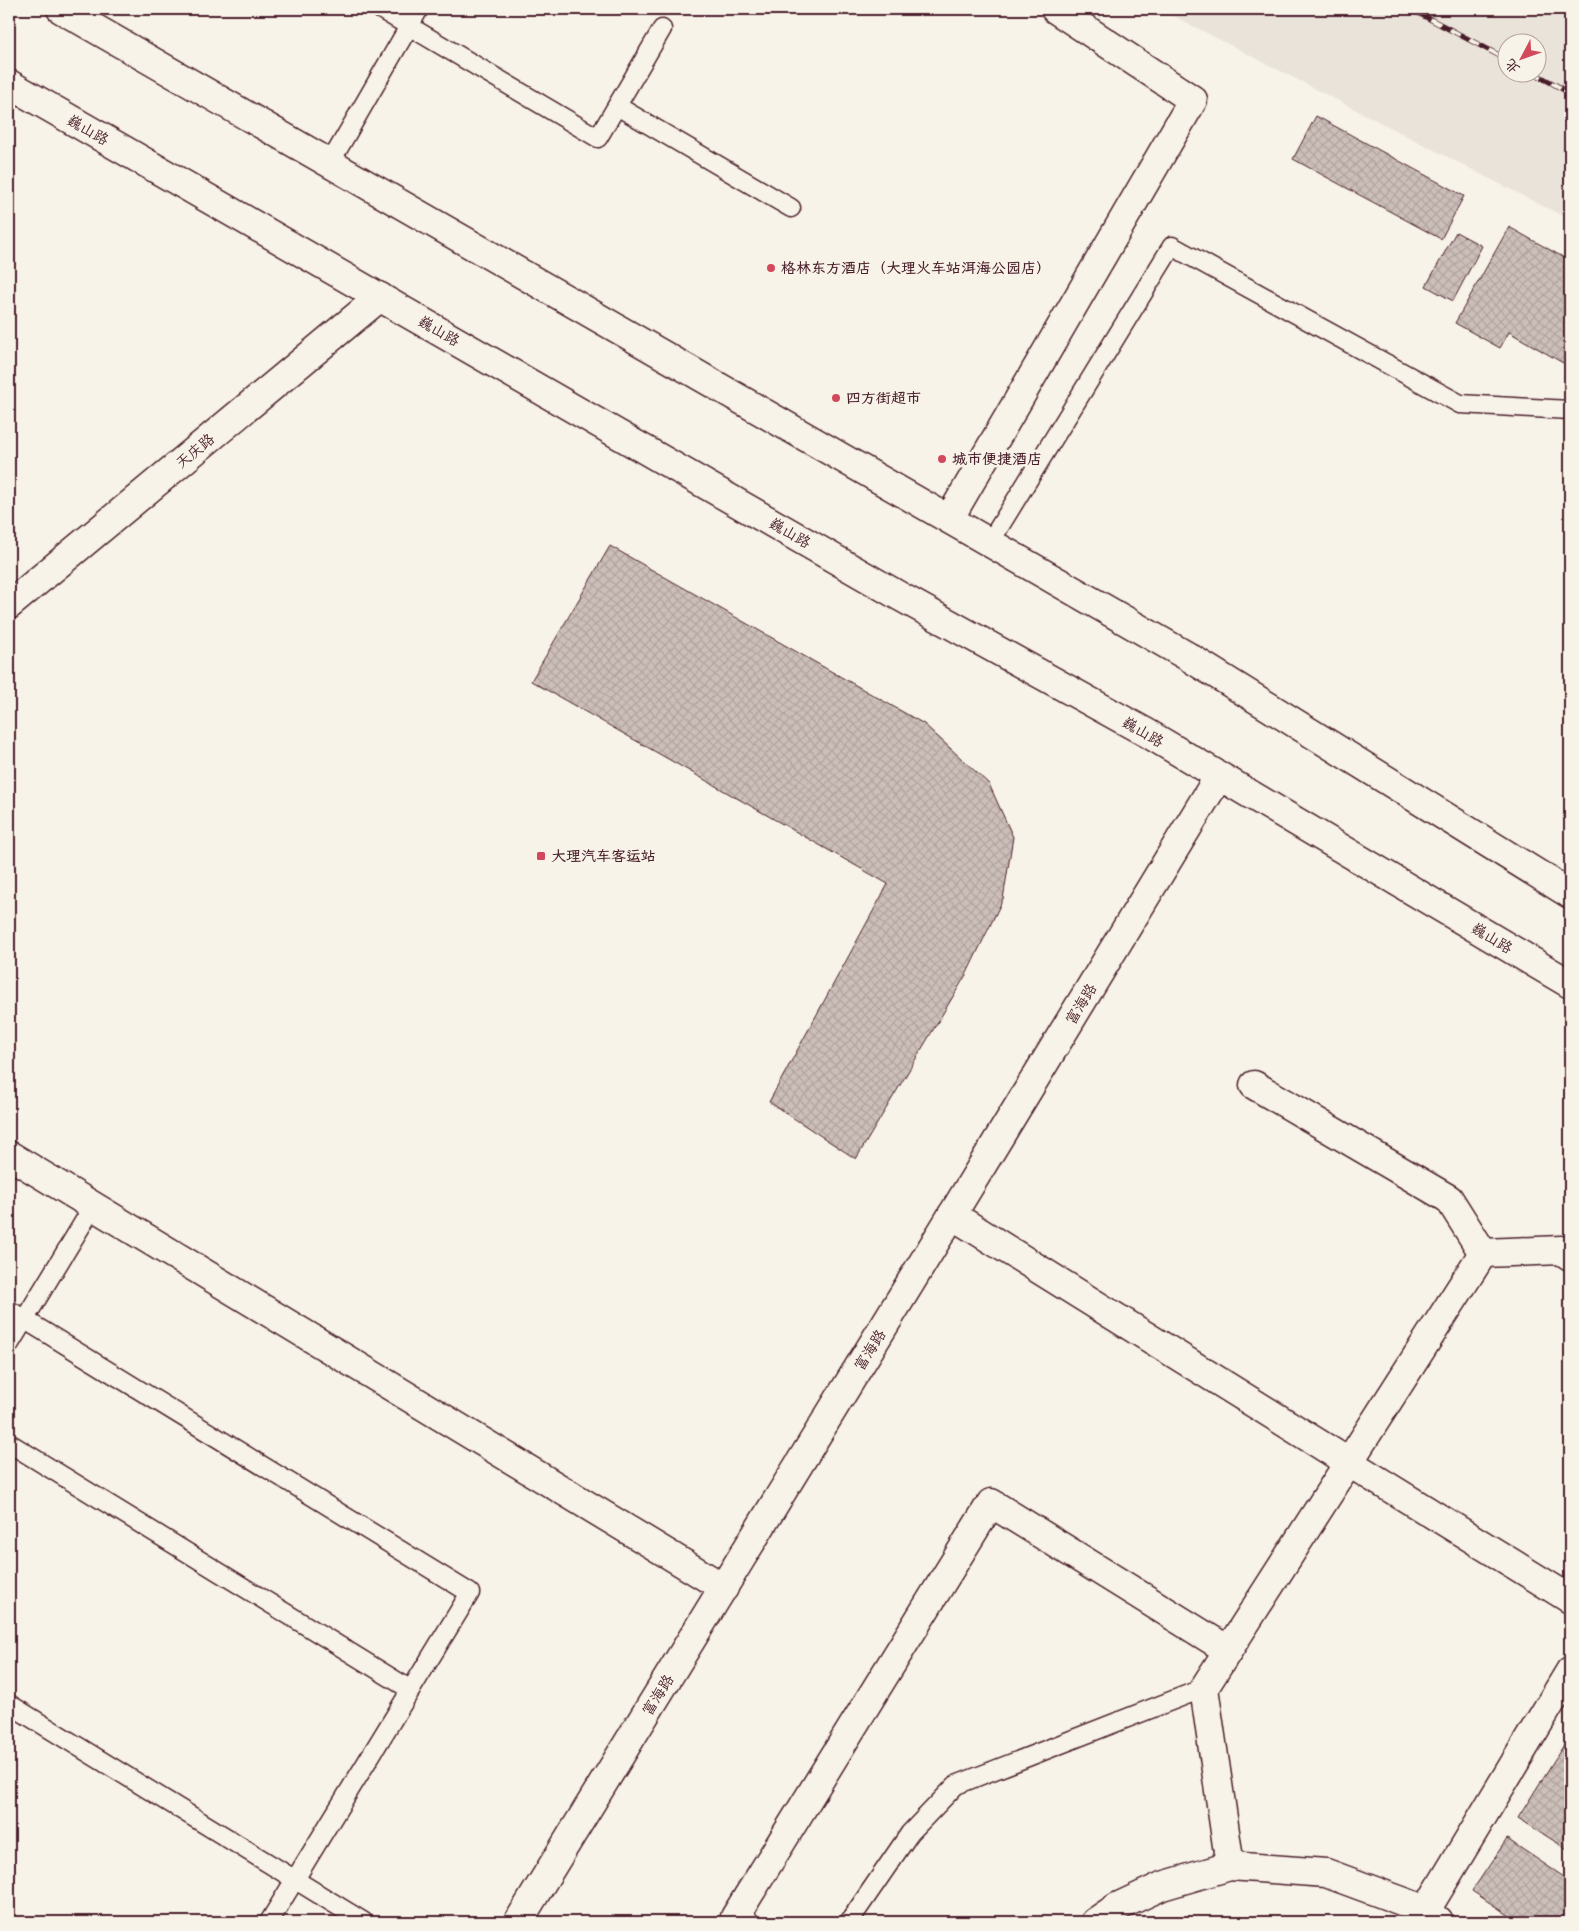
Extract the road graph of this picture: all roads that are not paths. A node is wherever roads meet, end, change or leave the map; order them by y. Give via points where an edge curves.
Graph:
1 (61, 9) edge
2 (380, 9) edge
3 (419, 9) edge
4 (1055, 9) edge
5 (409, 26) junction
6 (662, 28) dead end
7 (9, 84) edge
8 (617, 106) junction
9 (330, 163) junction
10 (791, 208) dead end
11 (380, 297) junction
12 (1570, 410) edge
13 (949, 519) junction
14 (990, 542) junction
15 (9, 605) edge
16 (1219, 776) junction
17 (1570, 894) edge
18 (1570, 984) edge
19 (1254, 1085) dead end
20 (9, 1155) edge
21 (94, 1205) junction
22 (952, 1215) junction
23 (1483, 1253) junction
24 (1570, 1256) edge
25 (9, 1310) edge
26 (24, 1319) junction
27 (9, 1345) edge
28 (9, 1442) edge
29 (1348, 1462) junction
30 (724, 1588) junction
31 (1570, 1599) edge
32 (1228, 1650) junction
33 (1570, 1671) edge
34 (1204, 1688) junction
35 (411, 1690) junction
36 (9, 1704) edge
37 (1230, 1866) junction
38 (295, 1880) junction
39 (1428, 1918) edge
40 (522, 1921) edge
41 (269, 1922) edge
42 (364, 1922) edge
43 (744, 1922) edge
44 (849, 1922) edge
45 (1095, 1922) edge

1 - 9 main road
2 - 5 lane
3 - 5 lane
4 - 13 main road via 1193,100
5 - 8 lane via 598,138
5 - 9 lane
6 - 8 lane
7 - 11 main road, 巍山路
8 - 10 lane
9 - 13 main road
11 - 15 main road, 天庆路
11 - 16 main road, 巍山路
12 - 14 lane via 1460,404 1172,246
13 - 14 main road
14 - 17 main road via 1281,713
16 - 18 main road, 巍山路
16 - 22 main road, 富海路
19 - 23 main road via 1449,1199
20 - 21 main road
21 - 26 lane
21 - 30 main road
22 - 29 main road
22 - 30 main road, 富海路
23 - 24 main road via 1561,1250
23 - 29 main road
25 - 26 lane
26 - 27 lane
26 - 35 lane via 470,1593
28 - 35 lane
29 - 31 main road
29 - 32 main road
30 - 40 main road, 富海路
32 - 34 main road
32 - 43 main road via 991,1503 735,1917
33 - 39 main road
34 - 37 main road
34 - 44 lane via 956,1785 910,1833
35 - 38 lane
36 - 38 lane
37 - 39 main road via 1326,1873
37 - 45 main road via 1162,1886 1117,1907
38 - 41 lane
38 - 42 lane

